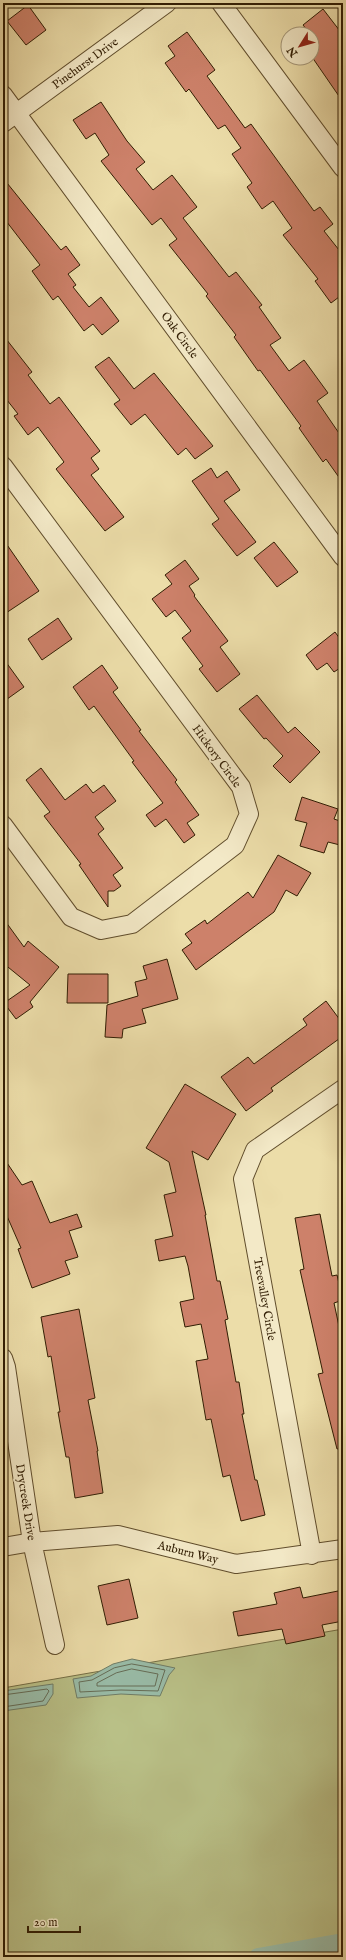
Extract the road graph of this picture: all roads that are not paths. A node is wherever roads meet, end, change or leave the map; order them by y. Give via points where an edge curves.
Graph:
1 (167, 3) edge
2 (221, 3) edge
3 (3, 95) edge
4 (10, 118) edge
5 (343, 168) edge
6 (3, 466) edge
7 (343, 557) edge
8 (3, 825) edge
9 (343, 1089) edge
10 (3, 1358) edge
11 (32, 1542) junction
12 (3, 1547) edge
13 (343, 1549) edge
14 (312, 1555) junction
15 (55, 1645) dead end

1 - 4 street, Pinehurst Drive
2 - 5 street
3 - 4 street, Oak Circle
4 - 7 street, Oak Circle
6 - 8 street, Hickory Circle via 241,787 249,814 235,845 132,924 101,930 71,917
9 - 14 street, Treevalley Circle via 255,1150 243,1179
10 - 11 street, Drycreek Drive
11 - 12 street, Auburn Way
11 - 14 street, Auburn Way via 118,1535 236,1564
11 - 15 street, Drycreek Drive
13 - 14 street, Auburn Way

